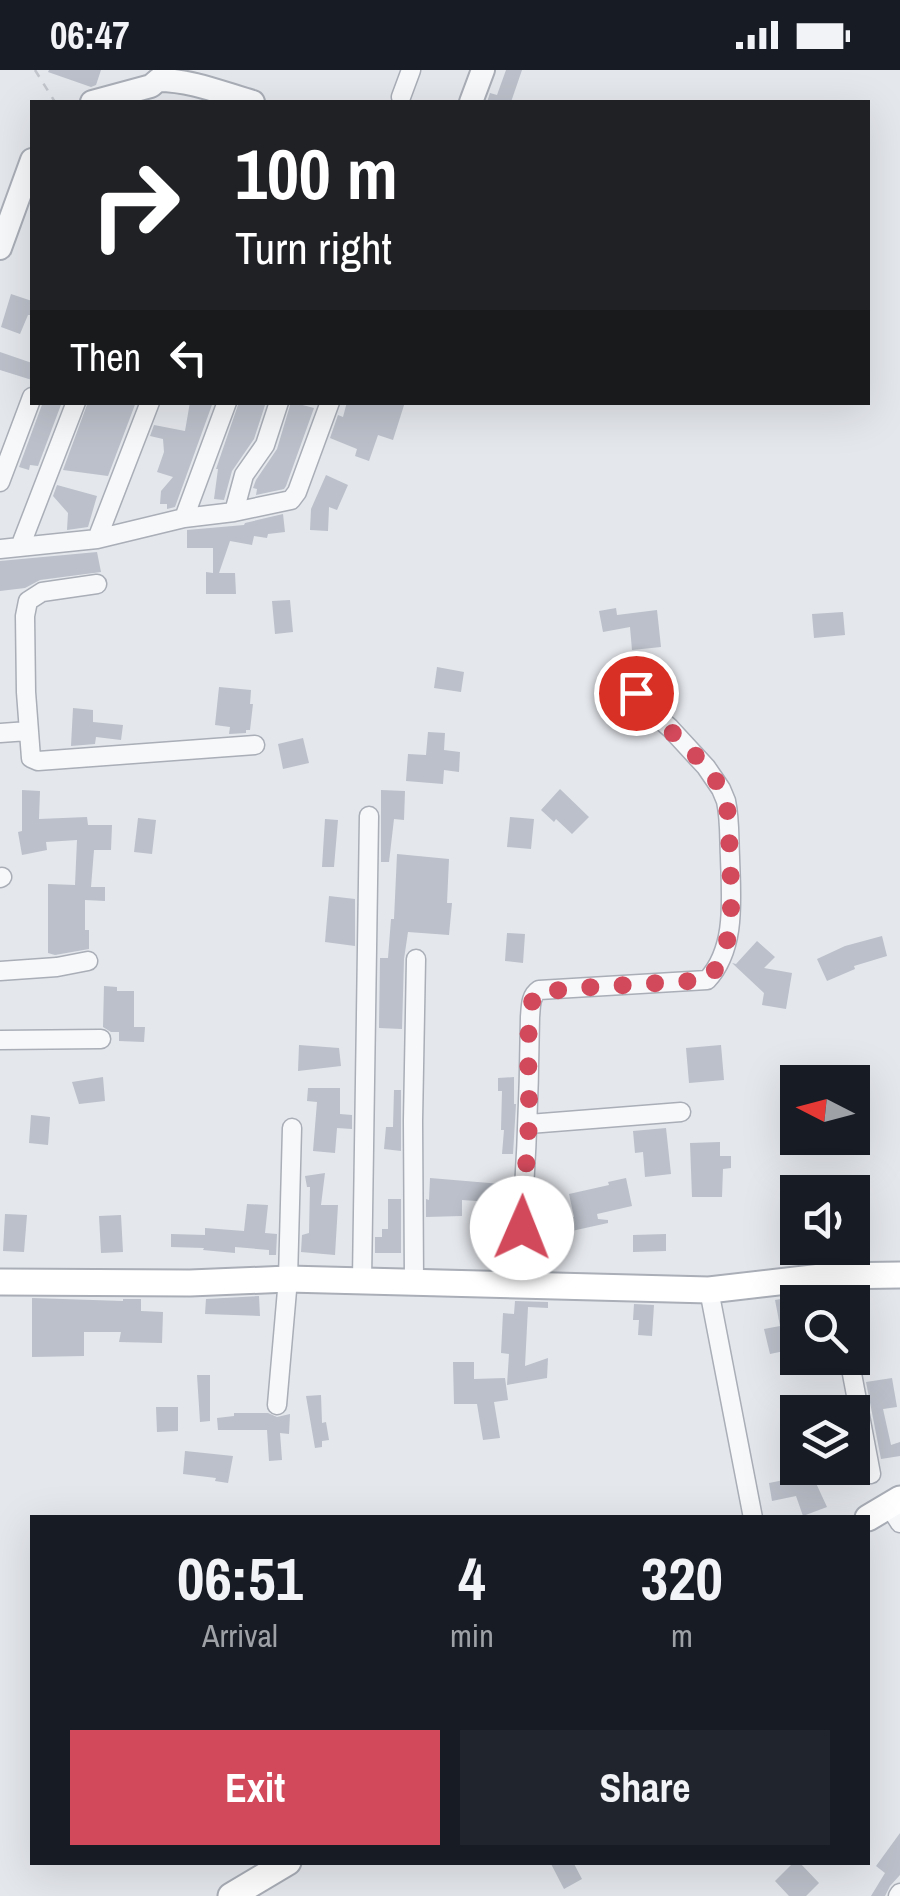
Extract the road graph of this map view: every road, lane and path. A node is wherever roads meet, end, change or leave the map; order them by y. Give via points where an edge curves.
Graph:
1 (34, 70) edge
2 (411, 70) edge
3 (483, 70) edge
4 (148, 94) edge
5 (200, 95) edge
6 (401, 97) dead end
7 (54, 100) edge
8 (106, 100) edge
9 (238, 100) edge
10 (472, 100) edge
11 (30, 166) edge
12 (0, 248) edge
13 (30, 402) edge
14 (75, 405) edge
15 (149, 405) edge
16 (225, 405) edge
17 (277, 405) edge
18 (329, 405) edge
19 (0, 482) edge
20 (234, 512) junction
21 (184, 518) junction
22 (97, 539) junction
23 (20, 547) junction
24 (0, 549) edge
25 (97, 584) dead end
26 (626, 670) dead end
27 (28, 731) junction
28 (0, 733) edge
29 (255, 745) dead end
30 (369, 816) dead end
31 (416, 959) dead end
32 (88, 961) dead end
33 (0, 970) edge
34 (101, 1038) dead end
35 (0, 1040) edge
36 (681, 1112) dead end
37 (529, 1124) junction
38 (292, 1128) dead end
39 (900, 1275) edge
40 (830, 1276) junction
41 (288, 1280) junction
42 (362, 1280) junction
43 (414, 1281) junction
44 (0, 1282) edge
45 (832, 1285) edge
46 (517, 1286) junction
47 (709, 1290) junction
48 (852, 1375) edge
49 (278, 1405) dead end
50 (871, 1474) dead end
51 (752, 1515) edge
52 (283, 1865) edge
53 (231, 1896) edge

1 - 7 path
2 - 6 street
3 - 10 street
4 - 5 street via 158,80 173,80
4 - 8 street
5 - 9 street
11 - 12 street
13 - 19 street
14 - 23 street
15 - 22 street
16 - 21 street
17 - 20 street
18 - 20 street via 294,498
20 - 21 street
21 - 22 street
22 - 23 street
23 - 24 street
25 - 27 street via 42,592 28,601
26 - 37 street via 646,707 706,767 726,800 732,904 727,942 707,980 535,993
27 - 28 street
27 - 29 street via 29,753 38,761
30 - 42 street
31 - 43 street
32 - 33 street
34 - 35 street
36 - 37 street
37 - 46 street
38 - 41 street
39 - 40 main road
40 - 45 street
40 - 47 main road
41 - 42 main road
41 - 44 main road
41 - 49 street
42 - 43 main road
43 - 46 main road
46 - 47 main road
47 - 51 street
48 - 50 street
52 - 53 main road

